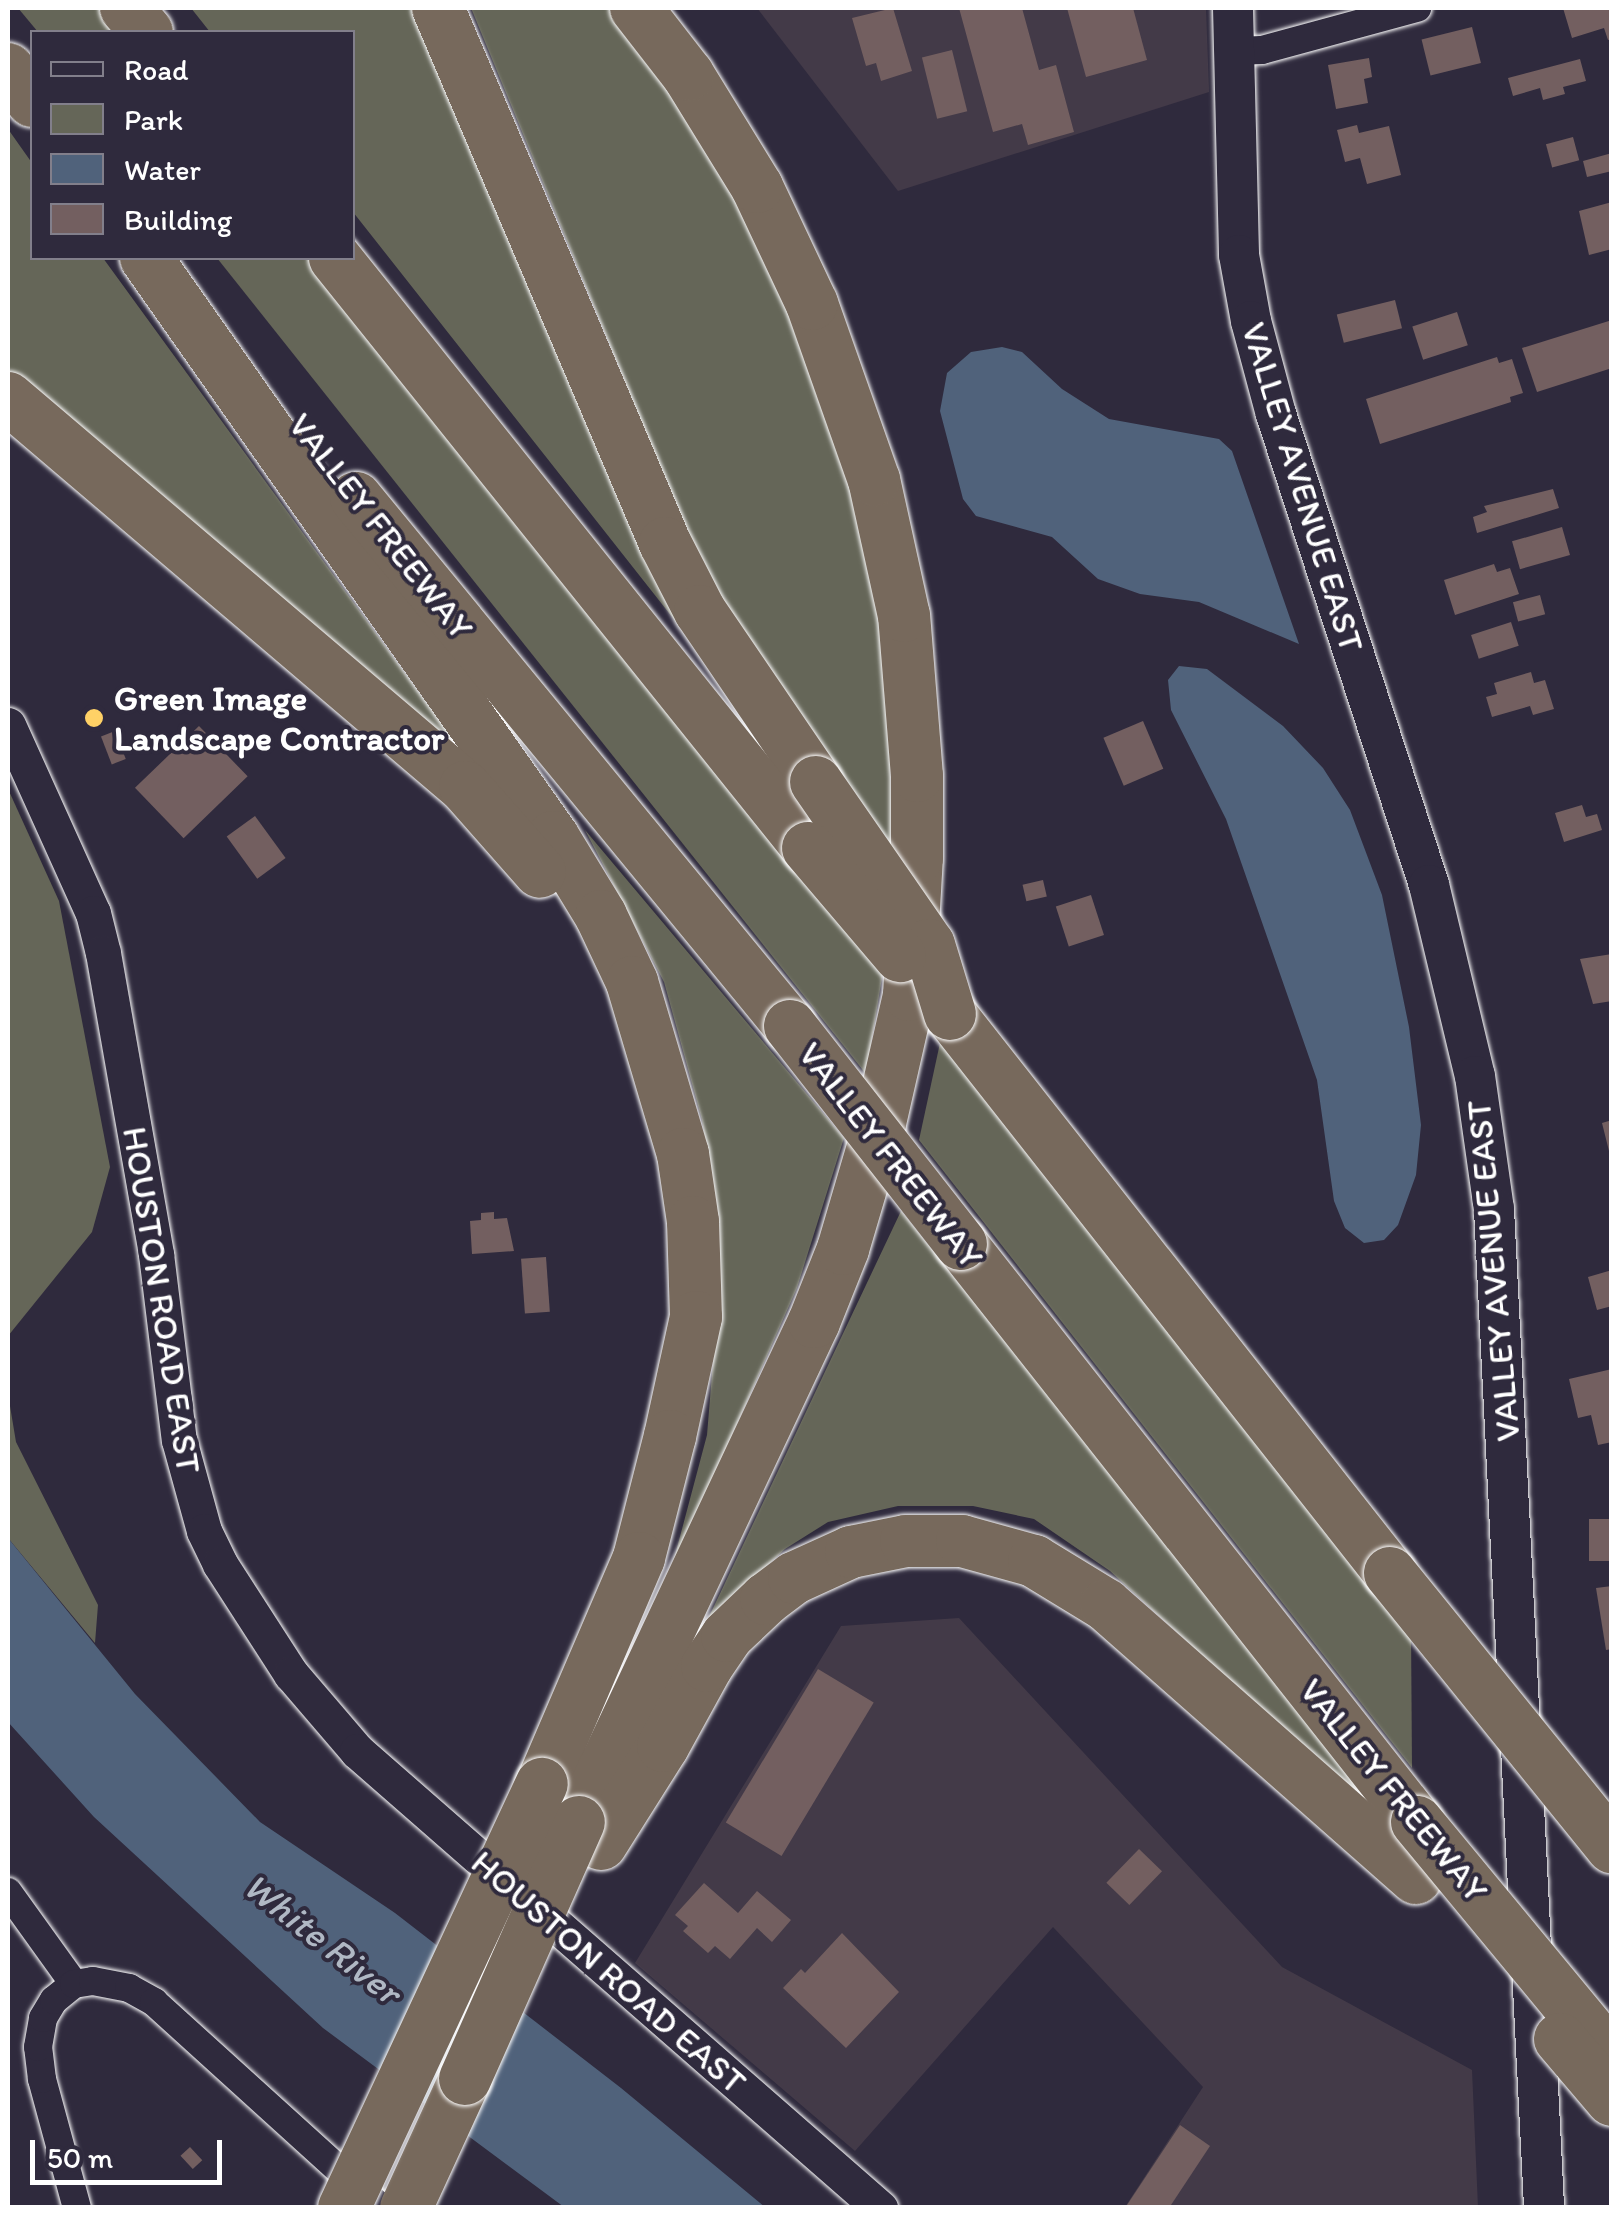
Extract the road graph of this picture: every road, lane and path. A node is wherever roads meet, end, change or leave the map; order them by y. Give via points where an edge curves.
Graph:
1 (126, 8) edge
2 (438, 8) edge
3 (636, 8) edge
4 (1233, 8) edge
5 (1417, 8) edge
6 (145, 30) edge
7 (1234, 50) junction
8 (8, 70) edge
9 (30, 98) edge
10 (147, 260) edge
11 (168, 260) edge
12 (336, 260) edge
13 (8, 398) edge
14 (8, 726) edge
15 (950, 1014) junction
16 (670, 1436) junction
17 (590, 1833) junction
18 (1612, 1847) edge
19 (8, 1892) edge
20 (74, 1984) junction
21 (1612, 2058) edge
22 (1612, 2100) edge
23 (78, 2208) edge
24 (344, 2208) edge
25 (381, 2208) edge
26 (406, 2208) edge
27 (880, 2208) edge
28 (1544, 2208) edge

1 - 6 highway
2 - 15 highway, bridge via 665,544 700,611 929,945
3 - 17 highway via 688,75 758,187 812,304 874,480 904,616 918,858 909,995 843,1249
4 - 7 main road, VALLEY AVENUE EAST
5 - 7 street via 1262,50
7 - 28 main road, VALLEY AVENUE EAST via 1239,255 1252,321 1429,885 1475,1076 1489,1171
8 - 9 highway
10 - 16 highway via 554,837 632,982 682,1154 693,1222 696,1317
11 - 21 highway, VALLEY FREEWAY, bridge via 234,336 386,538 790,1026 1417,1822
12 - 15 highway, bridge via 808,848
13 - 16 highway via 465,786 569,914 624,1036 658,1157 676,1318 668,1374
14 - 27 street, HOUSTON ROAD EAST via 87,899 103,953 156,1254 179,1440 220,1564 291,1674 357,1752
15 - 18 highway, bridge
16 - 24 highway, bridge via 640,1558
17 - 22 highway, bridge via 663,1746 727,1636 766,1599 850,1552 906,1540 962,1541 1034,1561 1106,1606 1416,1878
17 - 26 highway, bridge via 540,1960 465,2079
19 - 20 street
20 - 23 street via 43,2018 38,2048
20 - 25 street via 113,1983 154,2002

